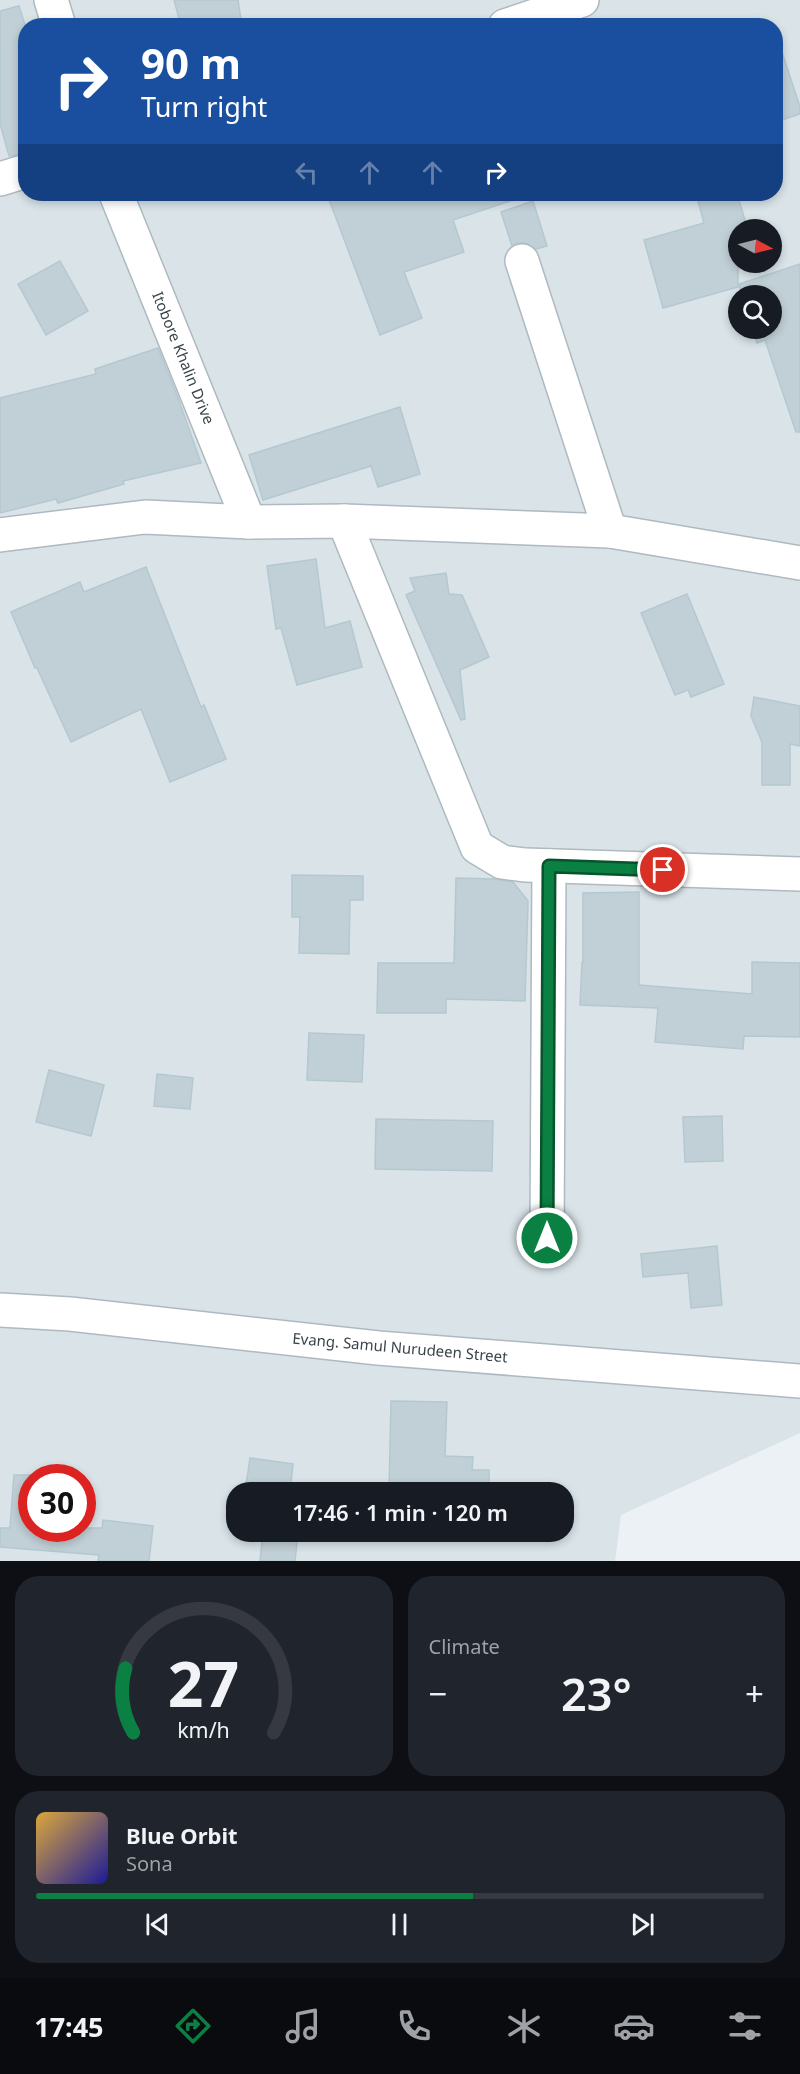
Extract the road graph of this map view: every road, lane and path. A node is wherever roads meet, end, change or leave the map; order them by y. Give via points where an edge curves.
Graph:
1 (51, 0) edge
2 (582, 0) edge
3 (57, 18) edge
4 (529, 18) edge
5 (18, 173) edge
6 (0, 179) edge
7 (119, 201) edge
8 (522, 261) dead end
9 (344, 521) junction
10 (249, 522) junction
11 (610, 531) junction
12 (0, 535) edge
13 (800, 563) edge
14 (549, 866) junction
15 (800, 874) edge
16 (547, 1238) dead end
17 (0, 1310) edge
18 (800, 1381) edge

1 - 3 street
2 - 4 street
5 - 6 street
7 - 10 street, Itobore Khalin Drive
8 - 11 street
9 - 10 street
9 - 11 street
9 - 14 street via 477,848 502,862
10 - 12 street via 145,517
11 - 13 street
14 - 15 street
14 - 16 street
17 - 18 street, Evang. Samul Nurudeen Street via 70,1314 378,1348

